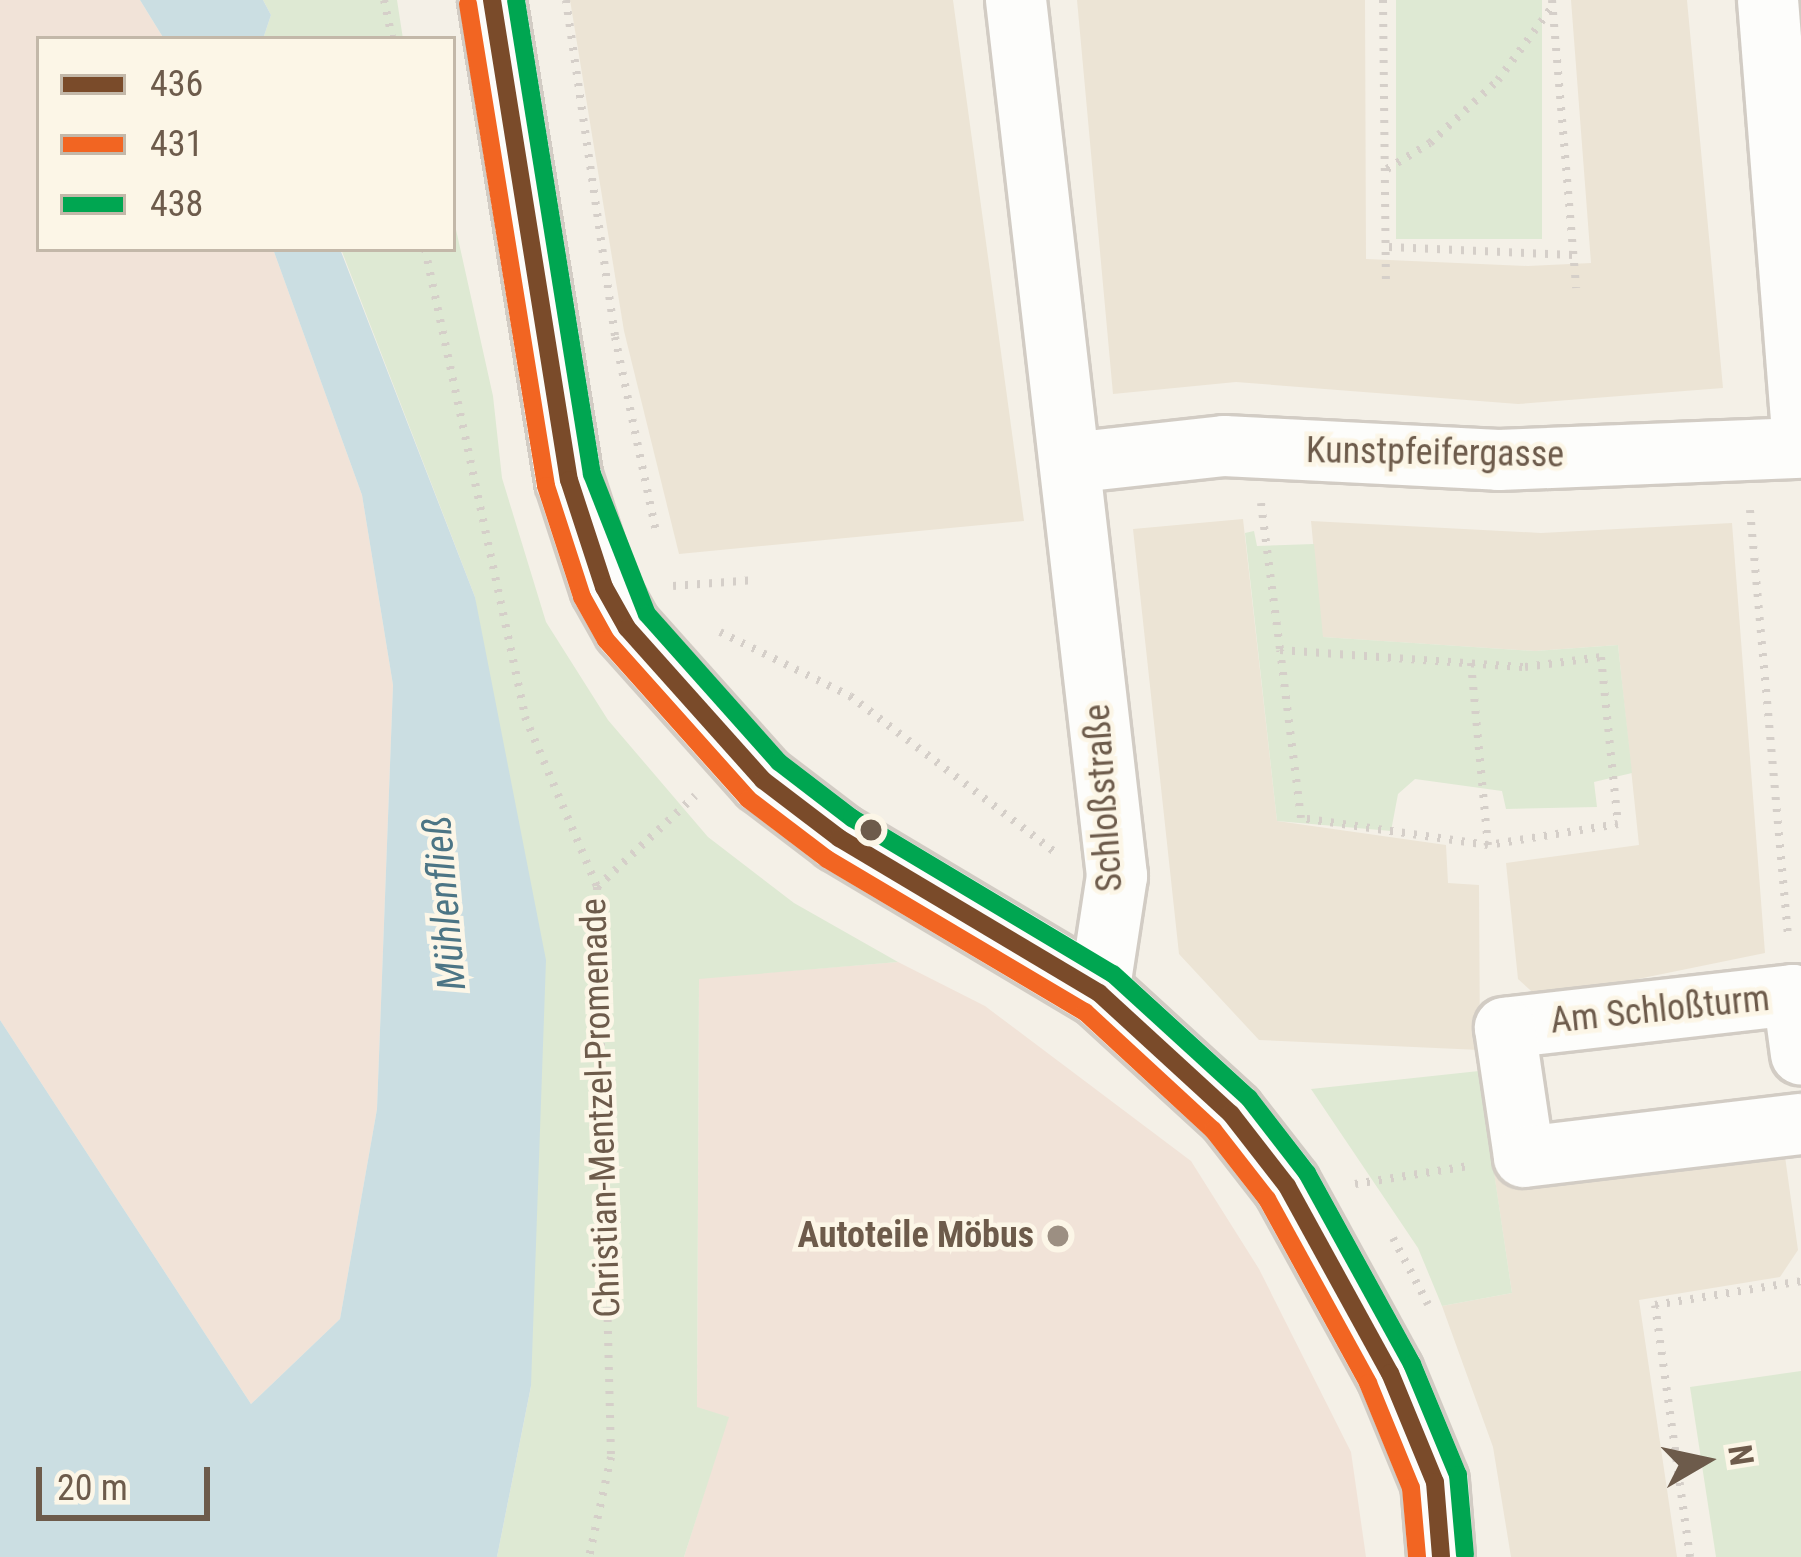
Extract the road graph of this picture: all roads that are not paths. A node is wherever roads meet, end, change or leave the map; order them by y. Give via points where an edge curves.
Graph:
1 (492, 0) edge
2 (1016, 0) edge
3 (1768, 0) edge
4 (1791, 160) edge
5 (1801, 422) edge
6 (1773, 448) edge
7 (1070, 463) junction
8 (1797, 991) edge
9 (1099, 993) junction
10 (1801, 1054) edge
11 (1801, 1124) edge
12 (1441, 1557) edge

1 - 9 street via 568,480 604,587 627,628 764,780 839,838
2 - 7 street, Schloßstraße
3 - 4 street
4 - 5 street
6 - 7 street, Kunstpfeifergasse via 1499,460 1254,447
7 - 9 street, Schloßstraße via 1114,899
8 - 10 street
8 - 11 street, Am Schloßturm via 1505,1028 1524,1157
9 - 12 street via 1231,1114 1287,1186 1435,1482

